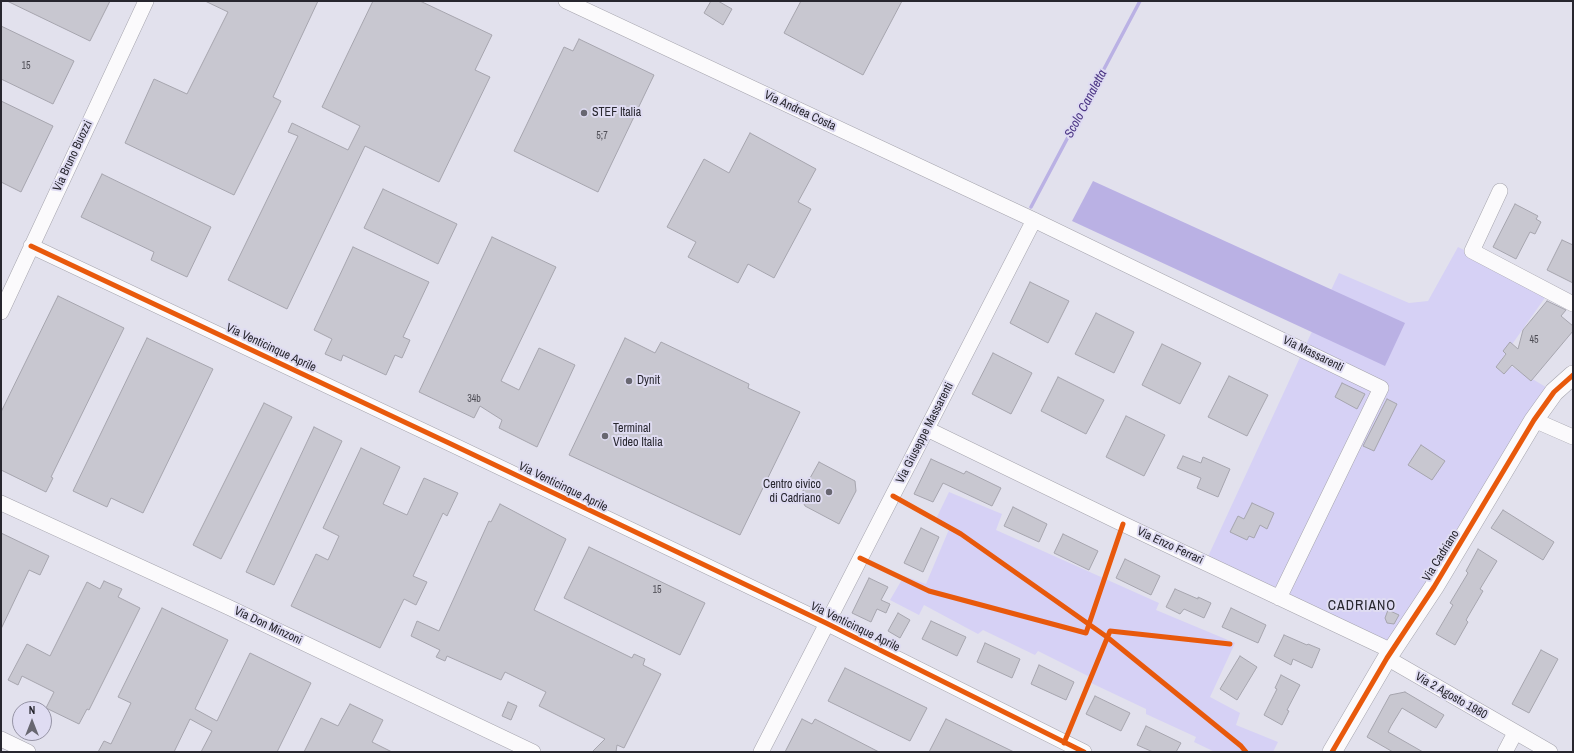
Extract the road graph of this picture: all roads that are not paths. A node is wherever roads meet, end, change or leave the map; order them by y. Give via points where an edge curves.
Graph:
1 (146, 1) edge
2 (566, 1) edge
3 (1500, 191) dead end
4 (1034, 220) junction
5 (31, 246) junction
6 (1573, 304) edge
7 (1, 312) edge
8 (1573, 375) edge
9 (1534, 420) junction
10 (927, 429) junction
11 (1573, 437) edge
12 (1, 503) edge
13 (1279, 598) junction
14 (826, 623) junction
15 (1390, 655) junction
16 (1515, 733) junction
17 (1, 739) edge
18 (28, 752) edge
19 (533, 752) edge
20 (760, 752) edge
21 (1084, 752) edge
22 (1332, 752) edge
23 (1505, 752) edge
24 (1550, 752) edge

1 - 5 street, Via Bruno Buozzi
2 - 4 street, Via Andrea Costa
3 - 6 street via 1472,251
4 - 10 street, Via Giuseppe Massarenti
4 - 13 street, Via Massarenti via 1381,388
5 - 7 street, Via Bruno Buozzi
5 - 14 street, Via Venticinque Aprile
8 - 9 street, Via Cadriano via 1554,392
9 - 11 street
9 - 15 street, Via Cadriano
10 - 13 street, Via Enzo Ferrari
10 - 14 street, Via Giuseppe Massarenti
12 - 19 street, Via Don Minzoni via 235,610
13 - 15 street, Via Enzo Ferrari
14 - 20 street, Via Giuseppe Massarenti
14 - 21 street, Via Venticinque Aprile
15 - 16 street, Via 2 Agosto 1980
15 - 22 street, Via Cadriano
16 - 23 street
16 - 24 street, Via 2 Agosto 1980
17 - 18 street

